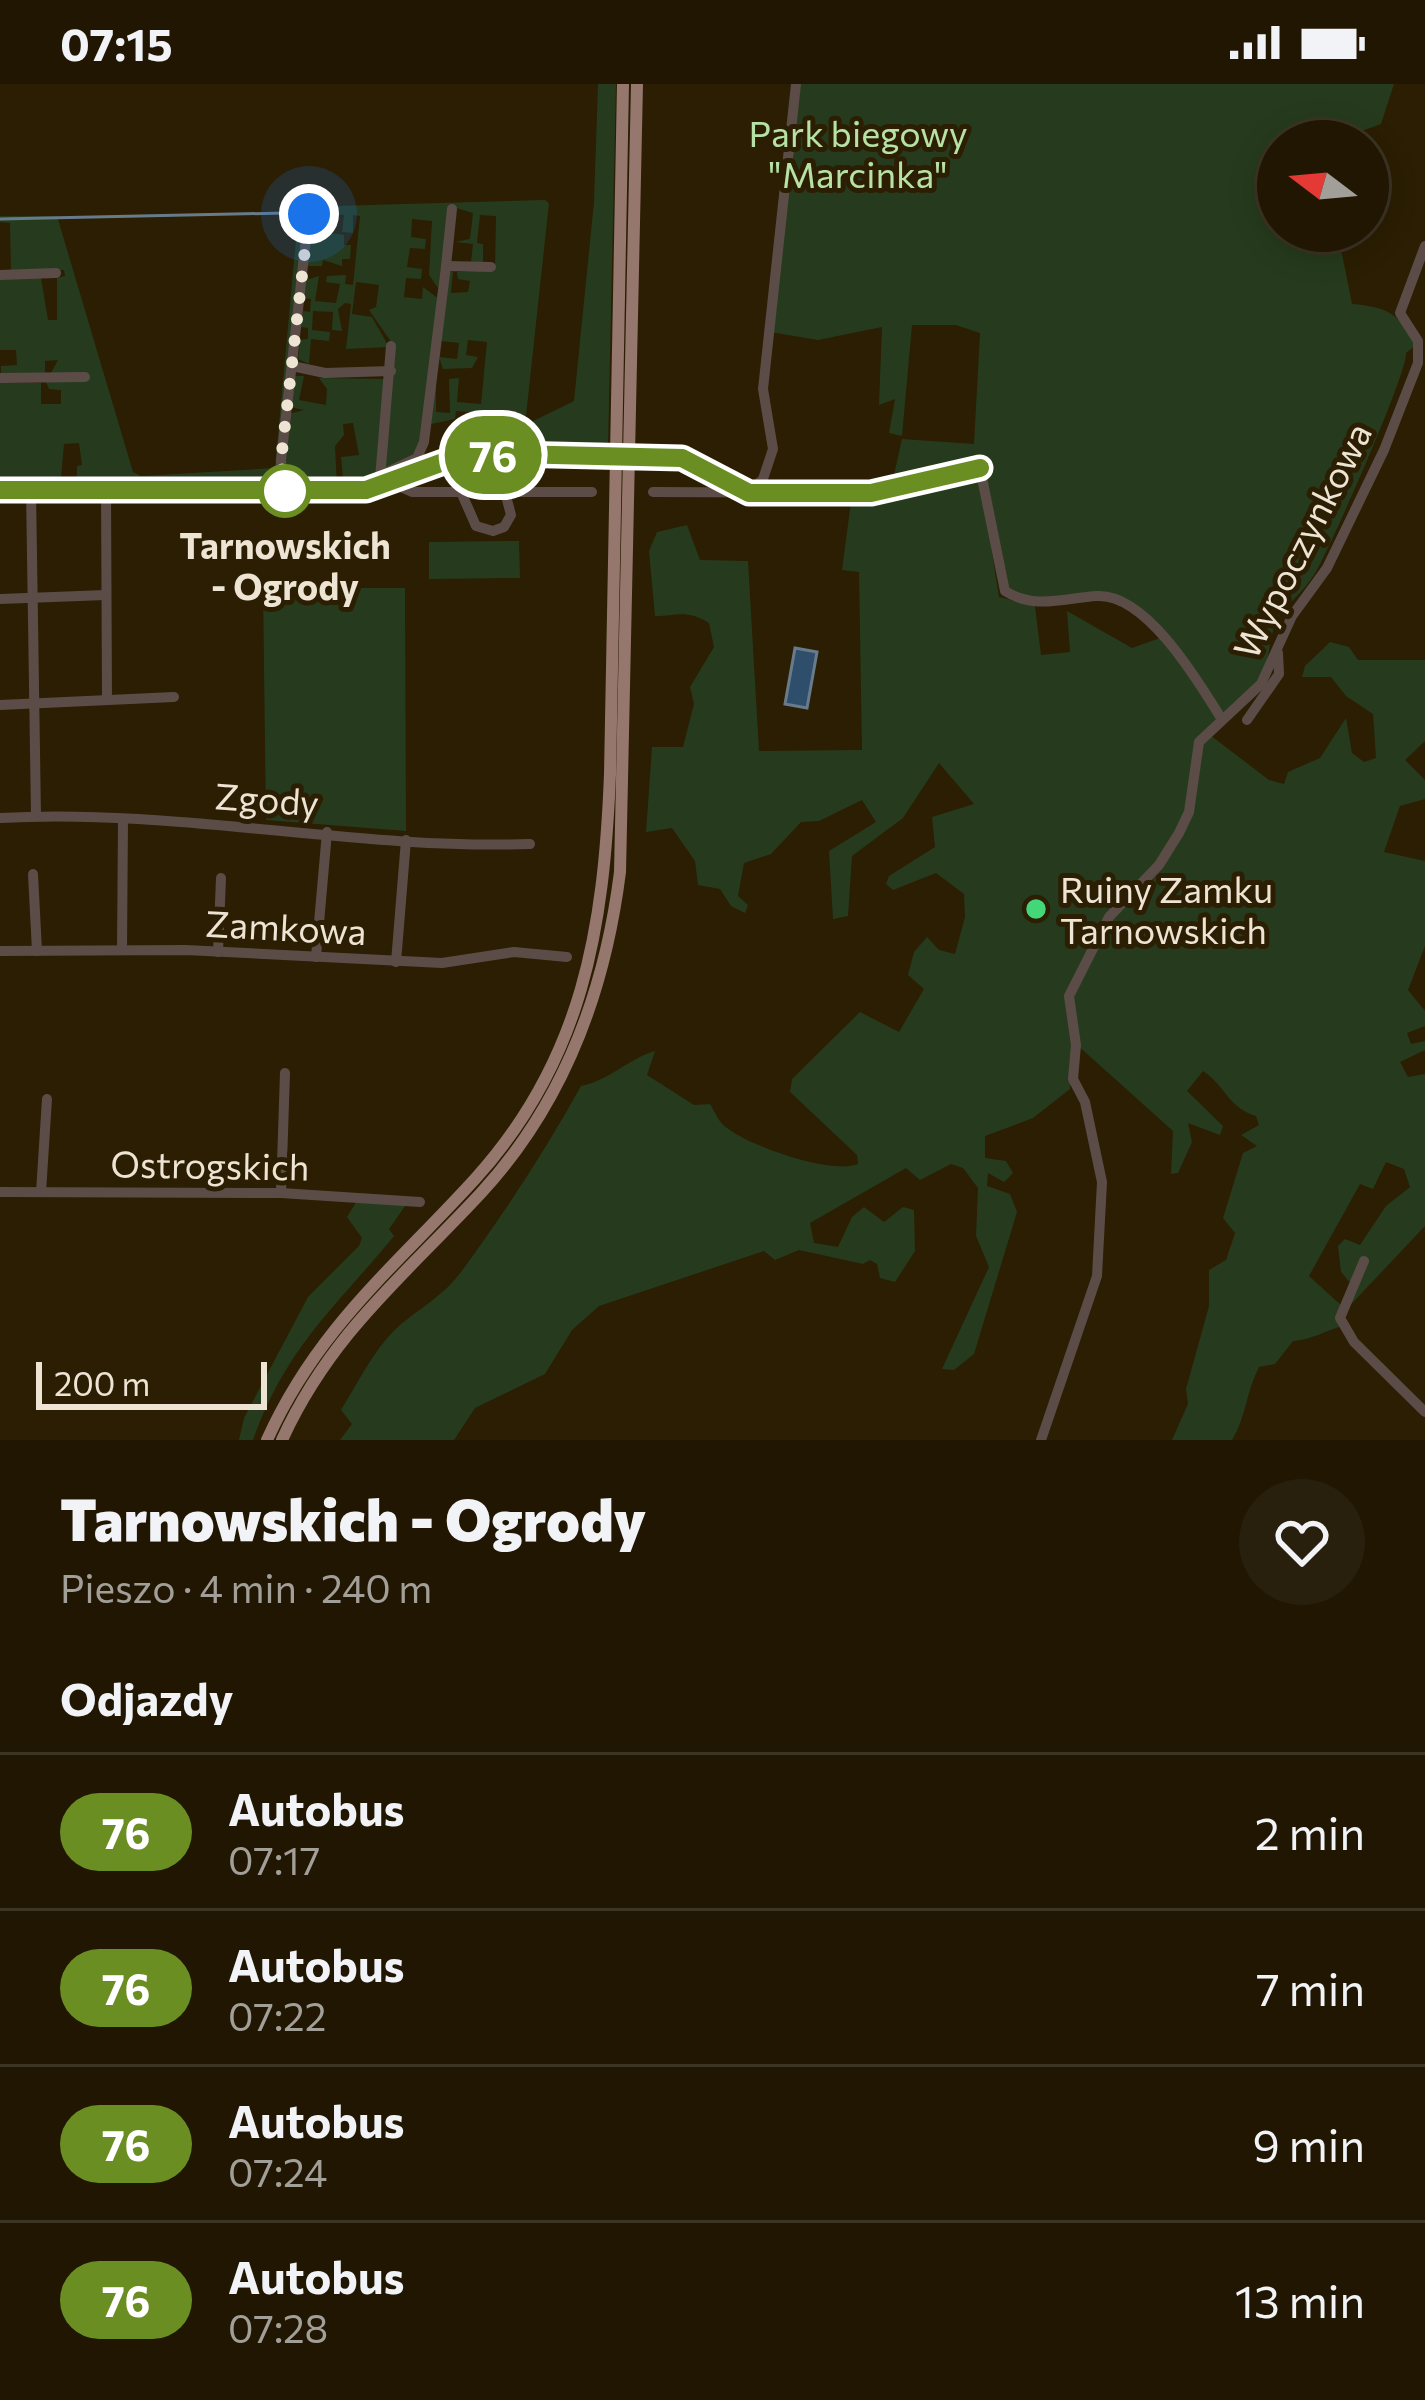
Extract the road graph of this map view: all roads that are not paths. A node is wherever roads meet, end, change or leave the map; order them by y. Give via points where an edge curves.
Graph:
1 (623, 84) edge
2 (637, 84) edge
3 (796, 84) edge
4 (452, 209) dead end
5 (309, 212) dead end
6 (1425, 246) edge
7 (446, 266) junction
8 (490, 267) dead end
9 (0, 274) edge
10 (56, 274) dead end
11 (1422, 339) edge
12 (392, 346) dead end
13 (292, 366) junction
14 (391, 371) junction
15 (85, 377) dead end
16 (0, 378) edge
17 (384, 482) junction
18 (0, 490) edge
19 (31, 490) junction
20 (106, 490) junction
21 (283, 491) junction
22 (461, 492) junction
23 (505, 492) junction
24 (592, 492) dead end
25 (653, 492) dead end
26 (749, 493) junction
27 (106, 595) junction
28 (32, 597) junction
29 (0, 598) edge
30 (1278, 649) junction
31 (174, 698) dead end
32 (107, 699) junction
33 (34, 702) junction
34 (0, 705) edge
35 (1221, 718) junction
36 (1247, 720) dead end
37 (36, 816) junction
38 (0, 818) edge
39 (123, 820) junction
40 (327, 832) junction
41 (406, 840) junction
42 (530, 844) dead end
43 (33, 874) dead end
44 (221, 878) dead end
45 (122, 950) junction
46 (0, 951) edge
47 (37, 951) junction
48 (218, 952) junction
49 (316, 957) junction
50 (567, 957) dead end
51 (396, 962) junction
52 (286, 1073) dead end
53 (47, 1099) dead end
54 (0, 1192) edge
55 (41, 1192) junction
56 (281, 1193) junction
57 (420, 1202) dead end
58 (1364, 1261) dead end
59 (1425, 1412) edge
60 (267, 1440) edge
61 (282, 1440) edge
62 (1041, 1440) edge

1 - 60 main road via 610,774 592,958 559,1051 524,1116 476,1178 348,1308 309,1360
2 - 61 main road via 621,852 606,957 583,1030 538,1119 481,1193 357,1318
3 - 26 street via 763,389 772,448 763,479
4 - 7 street
5 - 13 street
6 - 11 street, Wypoczynkowa via 1400,308
7 - 8 street
7 - 17 street via 424,442 417,458
9 - 10 street
11 - 30 street, Wypoczynkowa via 1384,450 1328,568
12 - 14 street
13 - 14 street
13 - 21 street
14 - 17 street
15 - 16 street
17 - 21 street
17 - 22 street via 412,492
17 - 26 street, bridge via 460,456 660,455 700,464
18 - 19 street
19 - 20 street
19 - 28 street
20 - 21 street
20 - 27 street
22 - 23 street
22 - 23 street via 476,526 494,531 511,515
23 - 24 street
25 - 26 street
26 - 35 street via 871,493 980,468 1002,586 1039,608 1100,595 1126,602 1188,666
27 - 28 street
27 - 32 street
28 - 29 street
28 - 33 street
30 - 35 street, Wypoczynkowa via 1261,683
30 - 36 street via 1279,674
31 - 32 street
32 - 33 street
33 - 34 street
33 - 37 street
35 - 62 street, Wypoczynkowa via 1195,750 1179,833 1109,917 1067,1005 1073,1079 1102,1182 1097,1276
37 - 38 street, Zgody
37 - 39 street, Zgody
39 - 40 street, Zgody
39 - 45 street
40 - 41 street, Zgody
40 - 49 street
41 - 42 street, Zgody
41 - 51 street
43 - 47 street
44 - 48 street
45 - 47 street, Zamkowa
45 - 48 street, Zamkowa
46 - 47 street, Zamkowa
48 - 49 street, Zamkowa
49 - 51 street, Zamkowa
50 - 51 street, Zamkowa via 514,952
52 - 56 street
53 - 55 street
54 - 55 street, Ostrogskich
55 - 56 street, Ostrogskich
56 - 57 street, Ostrogskich
58 - 59 street via 1340,1318

